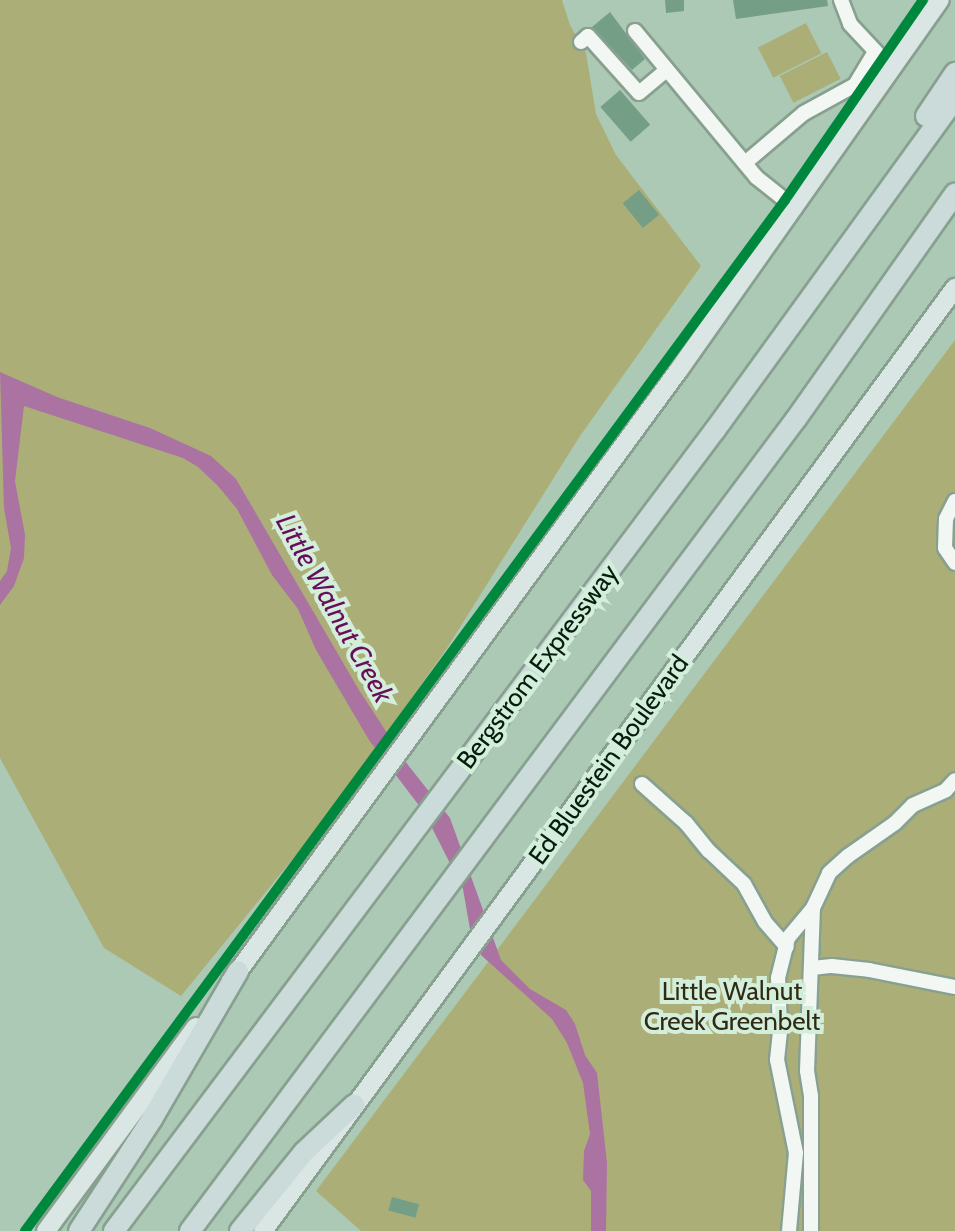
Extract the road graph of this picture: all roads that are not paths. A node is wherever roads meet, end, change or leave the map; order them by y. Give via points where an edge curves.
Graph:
1 (841, 0) edge
2 (940, 0) edge
3 (635, 31) dead end
4 (581, 42) dead end
5 (875, 52) junction
6 (892, 69) junction
7 (666, 70) junction
8 (955, 73) edge
9 (955, 98) edge
10 (745, 163) junction
11 (903, 171) junction
12 (955, 194) edge
13 (795, 208) junction
14 (955, 288) edge
15 (955, 501) edge
16 (955, 563) edge
17 (955, 780) edge
18 (642, 784) dead end
19 (813, 908) junction
20 (787, 947) junction
21 (812, 968) junction
22 (238, 971) junction
23 (955, 987) edge
24 (354, 1105) junction
25 (46, 1231) edge
26 (79, 1231) edge
27 (114, 1231) edge
28 (190, 1231) edge
29 (240, 1231) edge
30 (263, 1231) edge
31 (789, 1231) edge
32 (811, 1231) edge

1 - 5 lane via 850,24
2 - 6 main road
3 - 7 lane
4 - 7 lane via 588,36 639,93
5 - 6 lane
5 - 10 lane via 855,85 804,113
6 - 13 main road
7 - 10 lane
8 - 11 highway via 917,129
9 - 11 highway, Bergstrom Expressway
10 - 13 lane
11 - 27 highway, Bergstrom Expressway
12 - 28 highway via 796,419
13 - 22 main road
14 - 24 main road, Ed Bluestein Boulevard
15 - 16 lane via 946,519 945,548
17 - 19 lane via 936,796 913,805 829,873
18 - 20 lane via 744,884 765,922
19 - 20 lane via 794,929
19 - 21 lane
20 - 31 lane via 778,978 776,1041 782,1098 795,1146
21 - 23 lane via 869,970
21 - 32 lane via 807,1071
22 - 25 main road
22 - 26 highway
24 - 29 highway via 304,1152
24 - 30 main road, Ed Bluestein Boulevard

